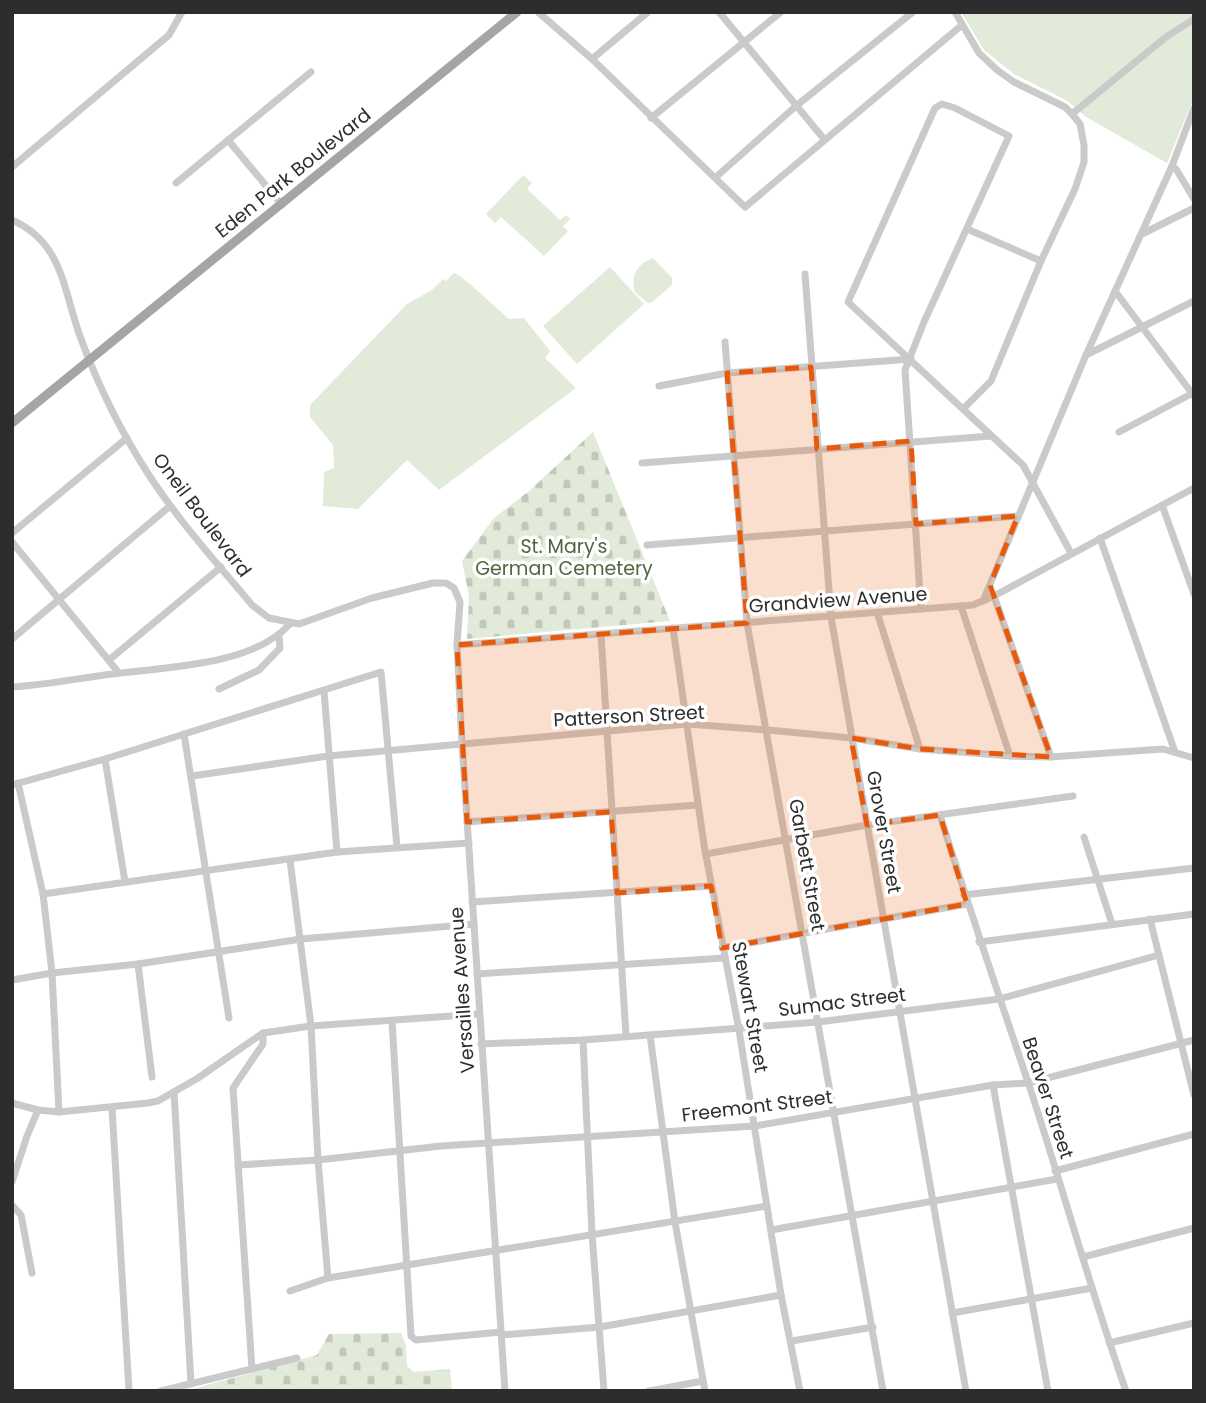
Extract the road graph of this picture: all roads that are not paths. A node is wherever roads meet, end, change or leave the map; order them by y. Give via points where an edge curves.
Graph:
1 (181, 12) edge
2 (517, 12) edge
3 (538, 12) edge
4 (648, 12) edge
5 (719, 12) edge
6 (781, 12) edge
7 (913, 12) edge
8 (955, 12) edge
9 (1194, 19) edge
10 (962, 25) junction
11 (745, 41) junction
12 (593, 60) junction
13 (311, 72) dead end
14 (796, 106) junction
15 (1193, 112) edge
16 (1072, 114) junction
17 (651, 118) junction
18 (824, 139) junction
19 (228, 140) junction
20 (1172, 166) junction
21 (12, 167) edge
22 (716, 177) junction
23 (176, 183) dead end
24 (1194, 199) edge
25 (282, 205) junction
26 (1194, 208) edge
27 (12, 220) edge
28 (967, 229) junction
29 (1143, 233) junction
30 (1041, 261) junction
31 (806, 274) dead end
32 (1115, 291) junction
33 (1194, 301) edge
34 (1142, 328) junction
35 (725, 342) dead end
36 (1086, 355) junction
37 (911, 359) junction
38 (90, 360) junction
39 (811, 368) junction
40 (727, 373) junction
41 (659, 386) dead end
42 (1193, 395) edge
43 (964, 408) junction
44 (12, 424) edge
45 (1119, 432) dead end
46 (991, 436) junction
47 (127, 439) junction
48 (911, 441) junction
49 (817, 449) junction
50 (734, 456) junction
51 (642, 463) dead end
52 (1032, 481) junction
53 (1194, 488) edge
54 (1162, 505) junction
55 (170, 506) junction
56 (1018, 516) junction
57 (916, 524) junction
58 (825, 532) junction
59 (12, 533) edge
60 (740, 538) junction
61 (1100, 538) junction
62 (12, 542) edge
63 (647, 545) dead end
64 (1071, 553) junction
65 (221, 567) junction
66 (1194, 594) edge
67 (994, 596) junction
68 (59, 599) junction
69 (983, 601) junction
70 (961, 606) junction
71 (921, 609) junction
72 (877, 612) junction
73 (831, 617) junction
74 (747, 623) junction
75 (290, 624) junction
76 (673, 628) junction
77 (601, 634) junction
78 (279, 635) junction
79 (12, 639) edge
80 (457, 645) junction
81 (109, 660) junction
82 (119, 673) junction
83 (12, 687) edge
84 (219, 689) dead end
85 (324, 691) junction
86 (687, 724) junction
87 (768, 730) junction
88 (606, 733) junction
89 (184, 734) junction
90 (851, 738) junction
91 (462, 744) junction
92 (920, 749) junction
93 (389, 750) junction
94 (1175, 752) junction
95 (328, 756) junction
96 (1010, 756) junction
97 (1051, 757) junction
98 (1194, 758) edge
99 (104, 759) junction
100 (192, 776) junction
101 (15, 784) edge
102 (1073, 796) dead end
103 (698, 805) junction
104 (611, 812) junction
105 (940, 815) junction
106 (467, 822) junction
107 (867, 825) junction
108 (1084, 837) dead end
109 (786, 840) junction
110 (468, 843) junction
111 (397, 847) junction
112 (337, 852) junction
113 (706, 854) junction
114 (290, 860) junction
115 (1194, 868) edge
116 (205, 871) junction
117 (1098, 878) junction
118 (125, 882) junction
119 (711, 886) junction
120 (617, 893) junction
121 (43, 894) junction
122 (964, 895) junction
123 (472, 902) junction
124 (967, 904) junction
125 (1194, 914) edge
126 (1150, 919) junction
127 (883, 920) junction
128 (474, 924) junction
129 (1112, 924) junction
130 (803, 933) junction
131 (301, 939) junction
132 (979, 942) junction
133 (722, 948) junction
134 (217, 953) junction
135 (1159, 955) junction
136 (724, 958) junction
137 (138, 964) junction
138 (622, 965) junction
139 (52, 973) junction
140 (477, 974) junction
141 (12, 980) edge
142 (999, 999) junction
143 (899, 1010) junction
144 (479, 1014) junction
145 (229, 1018) dead end
146 (391, 1021) junction
147 (818, 1023) junction
148 (311, 1026) junction
149 (739, 1030) junction
150 (263, 1033) junction
151 (650, 1035) junction
152 (626, 1036) junction
153 (583, 1040) junction
154 (1194, 1040) edge
155 (1181, 1043) junction
156 (481, 1044) junction
157 (152, 1077) dead end
158 (1028, 1083) junction
159 (993, 1085) junction
160 (174, 1092) junction
161 (1194, 1095) edge
162 (914, 1100) junction
163 (12, 1103) edge
164 (112, 1108) junction
165 (38, 1110) junction
166 (59, 1112) junction
167 (835, 1113) junction
168 (754, 1126) junction
169 (663, 1133) junction
170 (1194, 1134) edge
171 (586, 1137) junction
172 (488, 1143) junction
173 (399, 1150) junction
174 (318, 1160) junction
175 (238, 1165) junction
176 (1056, 1175) junction
177 (12, 1182) edge
178 (1012, 1187) junction
179 (933, 1201) junction
180 (12, 1205) edge
181 (767, 1206) junction
182 (852, 1216) junction
183 (674, 1222) junction
184 (1194, 1228) edge
185 (771, 1230) junction
186 (592, 1234) junction
187 (495, 1252) junction
188 (1083, 1256) junction
189 (406, 1265) junction
190 (32, 1273) dead end
191 (328, 1278) junction
192 (1093, 1288) junction
193 (290, 1291) dead end
194 (781, 1295) junction
195 (1032, 1298) junction
196 (691, 1311) junction
197 (952, 1314) junction
198 (1194, 1323) edge
199 (600, 1327) junction
200 (873, 1327) junction
201 (501, 1334) junction
202 (792, 1341) junction
203 (1109, 1343) junction
204 (296, 1358) dead end
205 (252, 1369) junction
206 (703, 1381) junction
207 (191, 1384) junction
208 (1123, 1390) edge
209 (129, 1391) edge
210 (161, 1391) edge
211 (505, 1391) edge
212 (604, 1391) edge
213 (649, 1391) edge
214 (705, 1391) edge
215 (800, 1391) edge
216 (883, 1391) edge
217 (966, 1391) edge
218 (1048, 1391) edge

1 - 21 street via 169,35
2 - 25 main road, Eden Park Boulevard
3 - 12 street
4 - 12 street
5 - 11 street
6 - 11 street
7 - 14 street
8 - 10 street
9 - 16 street
10 - 16 street via 979,53 997,70
10 - 18 street
11 - 14 street
11 - 17 street
12 - 17 street
13 - 19 street
14 - 18 street
14 - 22 street
15 - 20 street
16 - 30 street via 1082,132 1084,162
17 - 22 street
18 - 22 street via 745,207
19 - 23 street
19 - 25 street
20 - 24 street
20 - 29 street
25 - 38 main road, Eden Park Boulevard
26 - 29 street
27 - 38 street, Oneil Boulevard via 39,235 49,249
28 - 30 street
28 - 37 street
28 - 37 street via 1009,136 942,104 935,108 848,302
29 - 32 street
30 - 43 street via 991,382
31 - 39 street, Grover Street
32 - 34 street
32 - 36 street
33 - 34 street
34 - 36 street
34 - 42 street
35 - 40 street, Garbett Street
36 - 52 street
37 - 39 street
37 - 43 street
37 - 48 street via 905,370
38 - 44 main road, Eden Park Boulevard
38 - 47 street, Oneil Boulevard
39 - 40 street
39 - 49 street, Grover Street
40 - 41 street
40 - 50 street, Garbett Street
42 - 45 street
43 - 46 street
46 - 48 street
46 - 52 street via 1023,465
47 - 55 street, Oneil Boulevard
47 - 59 street
48 - 49 street
48 - 57 street
49 - 50 street
49 - 58 street, Grover Street
50 - 51 street
50 - 60 street, Garbett Street
52 - 56 street
52 - 64 street
53 - 54 street, Grandview Avenue
54 - 61 street, Grandview Avenue
54 - 66 street
55 - 65 street, Oneil Boulevard
55 - 68 street
56 - 57 street
56 - 69 street
57 - 58 street
57 - 71 street
58 - 60 street
58 - 73 street, Grover Street
60 - 63 street
60 - 74 street, Garbett Street
61 - 64 street, Grandview Avenue
61 - 94 street
62 - 68 street
64 - 67 street, Grandview Avenue
65 - 75 street, Oneil Boulevard via 252,606 269,618
65 - 81 street
67 - 69 street, Grandview Avenue
67 - 97 street
68 - 79 street
68 - 81 street
69 - 70 street, Grandview Avenue
70 - 71 street, Grandview Avenue
70 - 96 street
71 - 72 street, Grandview Avenue
72 - 73 street, Grandview Avenue
72 - 92 street
73 - 74 street, Grandview Avenue
73 - 90 street, Grover Street
74 - 76 street, Grandview Avenue
74 - 87 street, Garbett Street
75 - 78 street
75 - 80 street, Versailles Avenue via 312,621 372,598 446,583 460,602
76 - 77 street, Grandview Avenue
76 - 86 street, Stewart Street
77 - 80 street, Grandview Avenue
77 - 88 street
78 - 82 street via 208,663
78 - 84 street via 280,648 259,670
80 - 91 street, Versailles Avenue
81 - 82 street
82 - 83 street
85 - 89 street
85 - 93 street via 381,672
85 - 95 street
86 - 87 street, Patterson Street
86 - 88 street, Patterson Street
86 - 103 street, Stewart Street
87 - 90 street, Patterson Street
87 - 109 street, Garbett Street
88 - 91 street, Patterson Street
88 - 104 street
89 - 99 street
89 - 100 street
90 - 92 street, Patterson Street
90 - 107 street, Grover Street
91 - 93 street, Patterson Street
91 - 106 street, Versailles Avenue
92 - 96 street, Patterson Street
93 - 95 street, Patterson Street
93 - 111 street
94 - 97 street, Patterson Street via 1150,749
94 - 98 street, Patterson Street
95 - 100 street, Patterson Street
95 - 112 street
96 - 97 street, Patterson Street
99 - 101 street
99 - 118 street
100 - 116 street
101 - 121 street
102 - 105 street
103 - 104 street
103 - 113 street, Stewart Street
104 - 106 street
104 - 120 street
105 - 107 street
105 - 122 street, Beaver Street
106 - 110 street, Versailles Avenue
107 - 109 street
107 - 127 street, Grover Street
108 - 117 street
109 - 113 street
109 - 130 street, Garbett Street
110 - 111 street
110 - 123 street, Versailles Avenue
111 - 112 street
112 - 114 street
113 - 119 street, Stewart Street
114 - 116 street
114 - 131 street
115 - 117 street
116 - 118 street
116 - 134 street
117 - 122 street
117 - 129 street
118 - 121 street
119 - 120 street
119 - 133 street, Stewart Street
120 - 123 street
120 - 138 street
121 - 139 street
122 - 124 street, Beaver Street
123 - 128 street, Versailles Avenue
124 - 127 street
124 - 132 street, Beaver Street
125 - 126 street
126 - 129 street
126 - 135 street
127 - 130 street
127 - 143 street, Grover Street
128 - 131 street
128 - 140 street, Versailles Avenue
129 - 132 street
130 - 133 street
130 - 147 street, Garbett Street
131 - 134 street
131 - 148 street
132 - 142 street, Beaver Street
133 - 136 street, Stewart Street
134 - 137 street
134 - 145 street
135 - 142 street, Sumac Street
135 - 155 street
136 - 138 street
136 - 149 street, Stewart Street
137 - 139 street
137 - 157 street
138 - 140 street
138 - 152 street
139 - 141 street
139 - 166 street
140 - 144 street, Versailles Avenue
142 - 143 street, Sumac Street
142 - 158 street, Beaver Street
143 - 147 street, Sumac Street
143 - 162 street, Grover Street
144 - 146 street
144 - 156 street, Versailles Avenue
146 - 148 street
146 - 173 street
147 - 149 street, Sumac Street
147 - 167 street, Garbett Street
148 - 150 street
148 - 174 street
149 - 151 street, Sumac Street
149 - 168 street, Stewart Street
150 - 160 street
150 - 175 street via 263,1044 233,1088
151 - 152 street, Sumac Street
151 - 169 street
152 - 153 street, Sumac Street
153 - 156 street, Sumac Street
153 - 171 street
154 - 155 street, Freemont Street
155 - 158 street, Freemont Street
155 - 161 street
156 - 172 street, Versailles Avenue
158 - 159 street, Freemont Street
158 - 176 street, Beaver Street
159 - 162 street, Freemont Street
159 - 178 street
160 - 164 street via 158,1101
160 - 207 street
162 - 167 street, Freemont Street
162 - 179 street, Grover Street
163 - 165 street
164 - 166 street
164 - 209 street
165 - 166 street
165 - 177 street
167 - 168 street, Freemont Street
167 - 182 street, Garbett Street
168 - 169 street, Freemont Street
168 - 181 street, Stewart Street
169 - 171 street, Freemont Street
169 - 183 street
170 - 176 street
171 - 172 street, Freemont Street
171 - 186 street
172 - 173 street, Freemont Street
172 - 187 street, Versailles Avenue
173 - 174 street, Freemont Street
173 - 189 street
174 - 175 street, Freemont Street
174 - 191 street
175 - 205 street
176 - 178 street
176 - 188 street, Beaver Street
178 - 179 street
178 - 195 street
179 - 182 street
179 - 197 street, Grover Street
180 - 190 street via 21,1215
181 - 183 street
181 - 185 street, Stewart Street
182 - 185 street
182 - 200 street, Garbett Street
183 - 186 street
183 - 196 street
184 - 188 street
185 - 194 street, Stewart Street
186 - 187 street
186 - 199 street
187 - 189 street
187 - 201 street, Versailles Avenue
188 - 192 street, Beaver Street
189 - 191 street
189 - 201 street via 411,1336 416,1340
191 - 193 street
192 - 195 street
192 - 203 street, Beaver Street
194 - 196 street
194 - 202 street, Stewart Street
195 - 197 street
195 - 218 street
196 - 199 street
196 - 206 street
197 - 217 street, Grover Street
198 - 203 street
199 - 201 street
199 - 212 street
200 - 202 street
200 - 216 street, Garbett Street
201 - 211 street, Versailles Avenue
202 - 215 street, Stewart Street
203 - 208 street, Beaver Street
204 - 205 street
205 - 207 street
206 - 213 street
206 - 214 street
207 - 210 street

